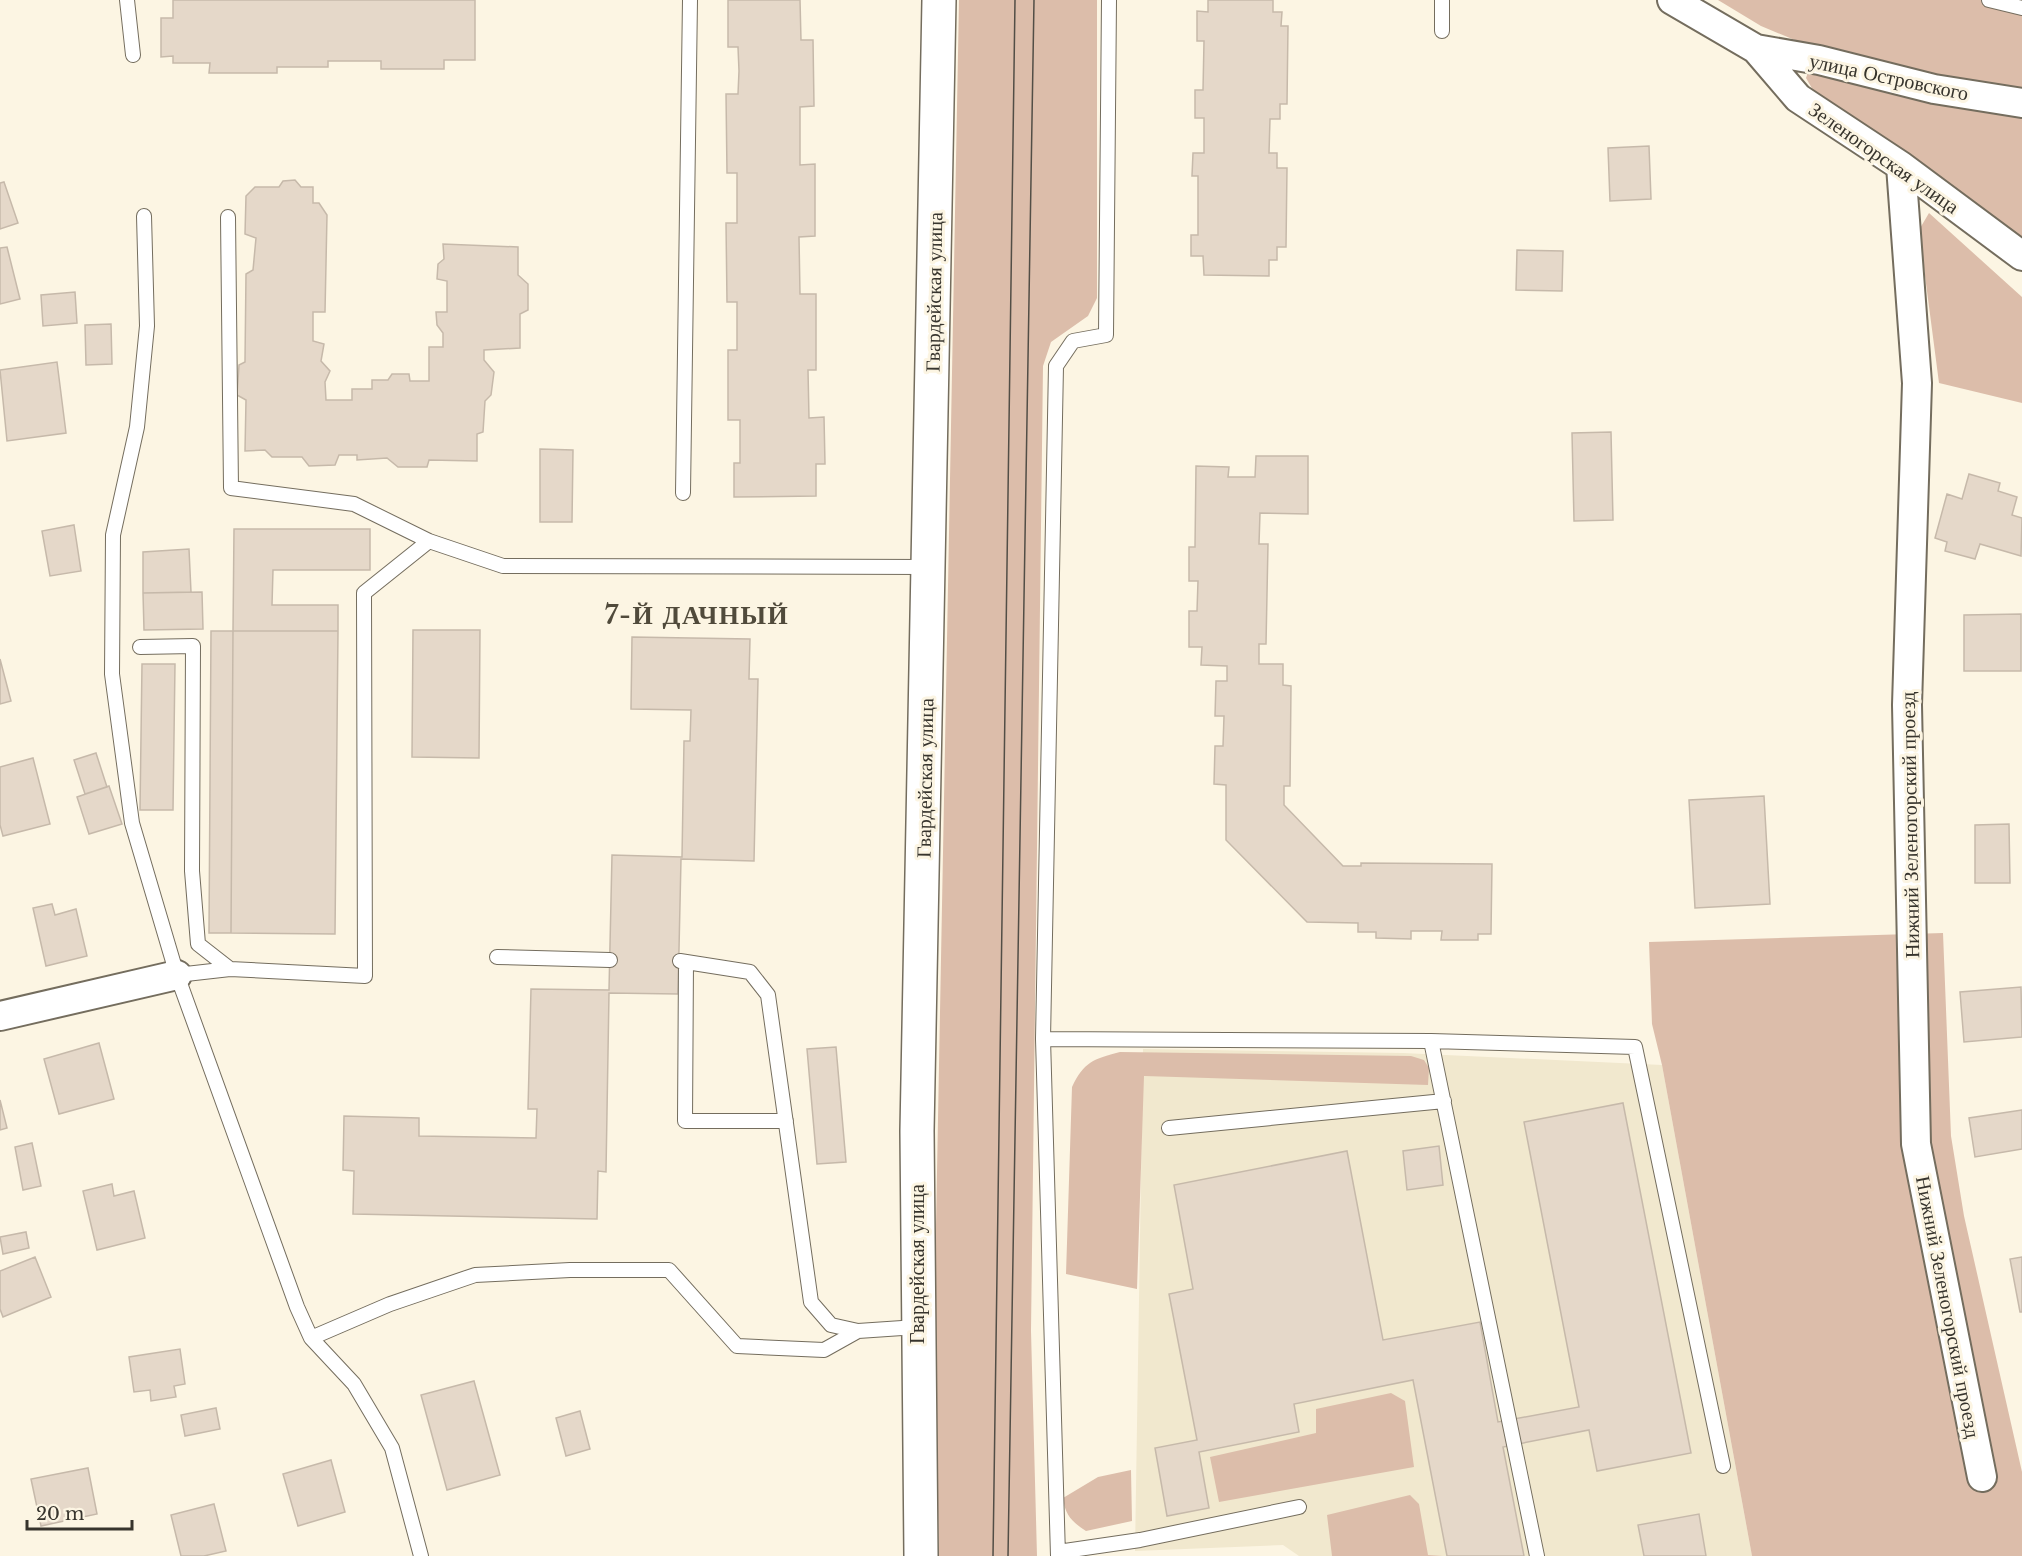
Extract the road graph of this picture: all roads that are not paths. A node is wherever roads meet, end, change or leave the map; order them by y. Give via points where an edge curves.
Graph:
1 (127, 0) edge
2 (690, 0) edge
3 (939, 0) edge
4 (1109, 0) edge
5 (1442, 0) edge
6 (1671, 0) edge
7 (1989, 0) edge
8 (2022, 8) edge
9 (1442, 31) dead end
10 (1756, 49) junction
11 (133, 56) dead end
12 (2022, 103) edge
13 (1901, 166) junction
14 (144, 216) dead end
15 (228, 217) dead end
16 (2022, 256) edge
17 (683, 494) dead end
18 (429, 541) junction
19 (930, 567) junction
20 (140, 647) dead end
21 (497, 957) dead end
22 (610, 960) dead end
23 (230, 969) junction
24 (177, 975) junction
25 (0, 1016) edge
26 (1043, 1039) junction
27 (1431, 1041) junction
28 (1444, 1101) junction
29 (786, 1121) junction
30 (1169, 1128) dead end
31 (917, 1327) junction
32 (858, 1331) junction
33 (311, 1338) junction
34 (1723, 1466) dead end
35 (1982, 1477) dead end
36 (1299, 1508) dead end
37 (1058, 1554) edge
38 (421, 1556) edge
39 (921, 1556) edge
40 (1537, 1556) edge

1 - 11 lane
2 - 17 lane
3 - 19 street, Гвардейская улица
4 - 26 lane via 1106,334 1073,341 1056,366
5 - 9 lane
6 - 10 street
7 - 8 lane
10 - 12 street, улица Островского via 1819,60 1934,89
10 - 13 street, Зеленогорская улица via 1798,98
13 - 16 street, Зеленогорская улица
13 - 35 street, Нижний Зеленогорский проезд via 1917,383 1906,705 1916,1144
14 - 24 lane via 147,326 137,427 113,535 112,674 132,823
15 - 18 lane via 231,488 354,504
18 - 19 lane via 503,566
18 - 23 lane via 364,593 365,976
19 - 31 street, Гвардейская улица
20 - 23 lane via 193,646 192,871 198,944
21 - 22 lane
23 - 24 lane
24 - 25 street
24 - 33 lane
26 - 27 lane
26 - 37 lane
27 - 28 lane
27 - 34 lane via 1635,1047
28 - 30 lane
28 - 40 lane
29 - 29 lane via 768,995 750,972 683,961 685,1121
29 - 32 lane via 811,1302 831,1325
31 - 32 lane
31 - 39 street, Гвардейская улица
32 - 33 lane via 824,1350 737,1346 669,1270 581,1270 475,1275 390,1304
33 - 38 lane via 354,1384 392,1448
36 - 37 lane

